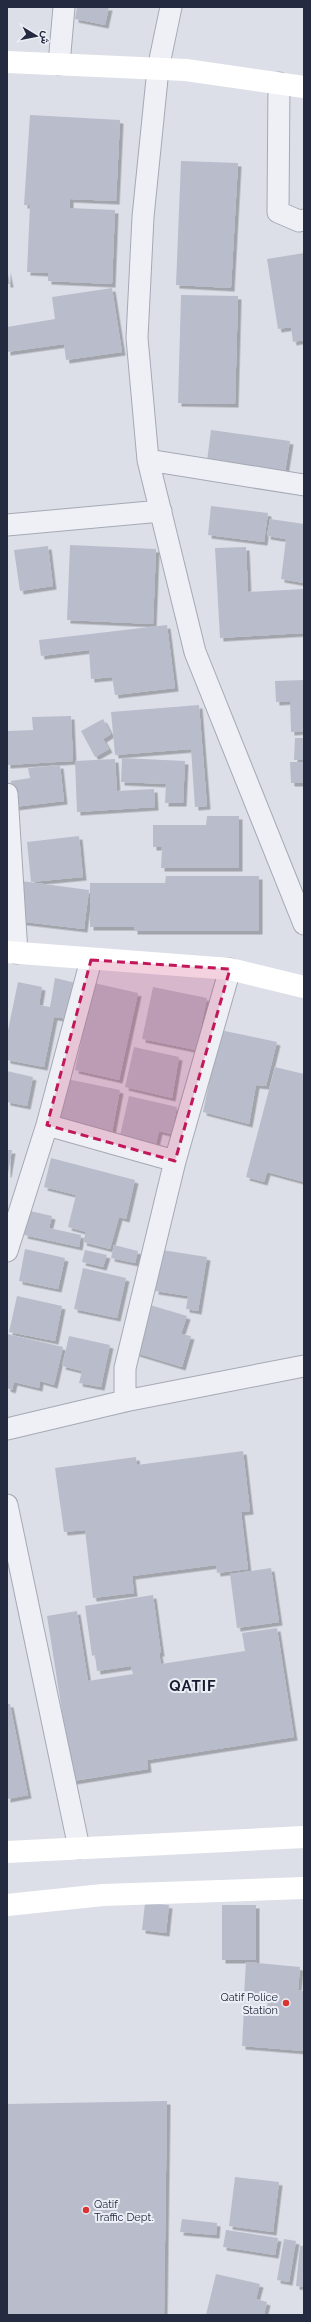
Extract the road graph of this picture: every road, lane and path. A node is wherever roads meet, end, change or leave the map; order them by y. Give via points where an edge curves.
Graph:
1 (64, 7) edge
2 (171, 7) edge
3 (7, 62) edge
4 (59, 64) junction
5 (158, 68) junction
6 (279, 83) junction
7 (304, 87) edge
8 (304, 220) edge
9 (148, 460) junction
10 (304, 485) edge
11 (160, 511) junction
12 (7, 525) edge
13 (7, 794) edge
14 (304, 924) edge
15 (12, 953) edge
16 (91, 960) junction
17 (230, 969) junction
18 (304, 987) edge
19 (47, 1125) junction
20 (175, 1161) junction
21 (7, 1251) edge
22 (304, 1366) edge
23 (125, 1401) junction
24 (7, 1429) edge
25 (7, 1505) edge
26 (304, 1837) edge
27 (79, 1848) junction
28 (7, 1852) edge
29 (304, 1888) edge
30 (7, 1905) edge

1 - 4 street
2 - 5 street
3 - 4 street
4 - 5 street
5 - 6 street
5 - 9 street via 143,217 137,338
6 - 7 street
6 - 8 street via 278,212 299,221
9 - 10 street
9 - 11 street
11 - 12 street
11 - 14 street via 195,652
13 - 15 street
15 - 16 street
16 - 17 street
16 - 19 street
17 - 18 street
17 - 20 street
19 - 20 street
19 - 21 street
20 - 23 street via 125,1368
22 - 23 street
23 - 24 street
25 - 27 street
26 - 27 street
27 - 28 street
29 - 30 street via 103,1896

